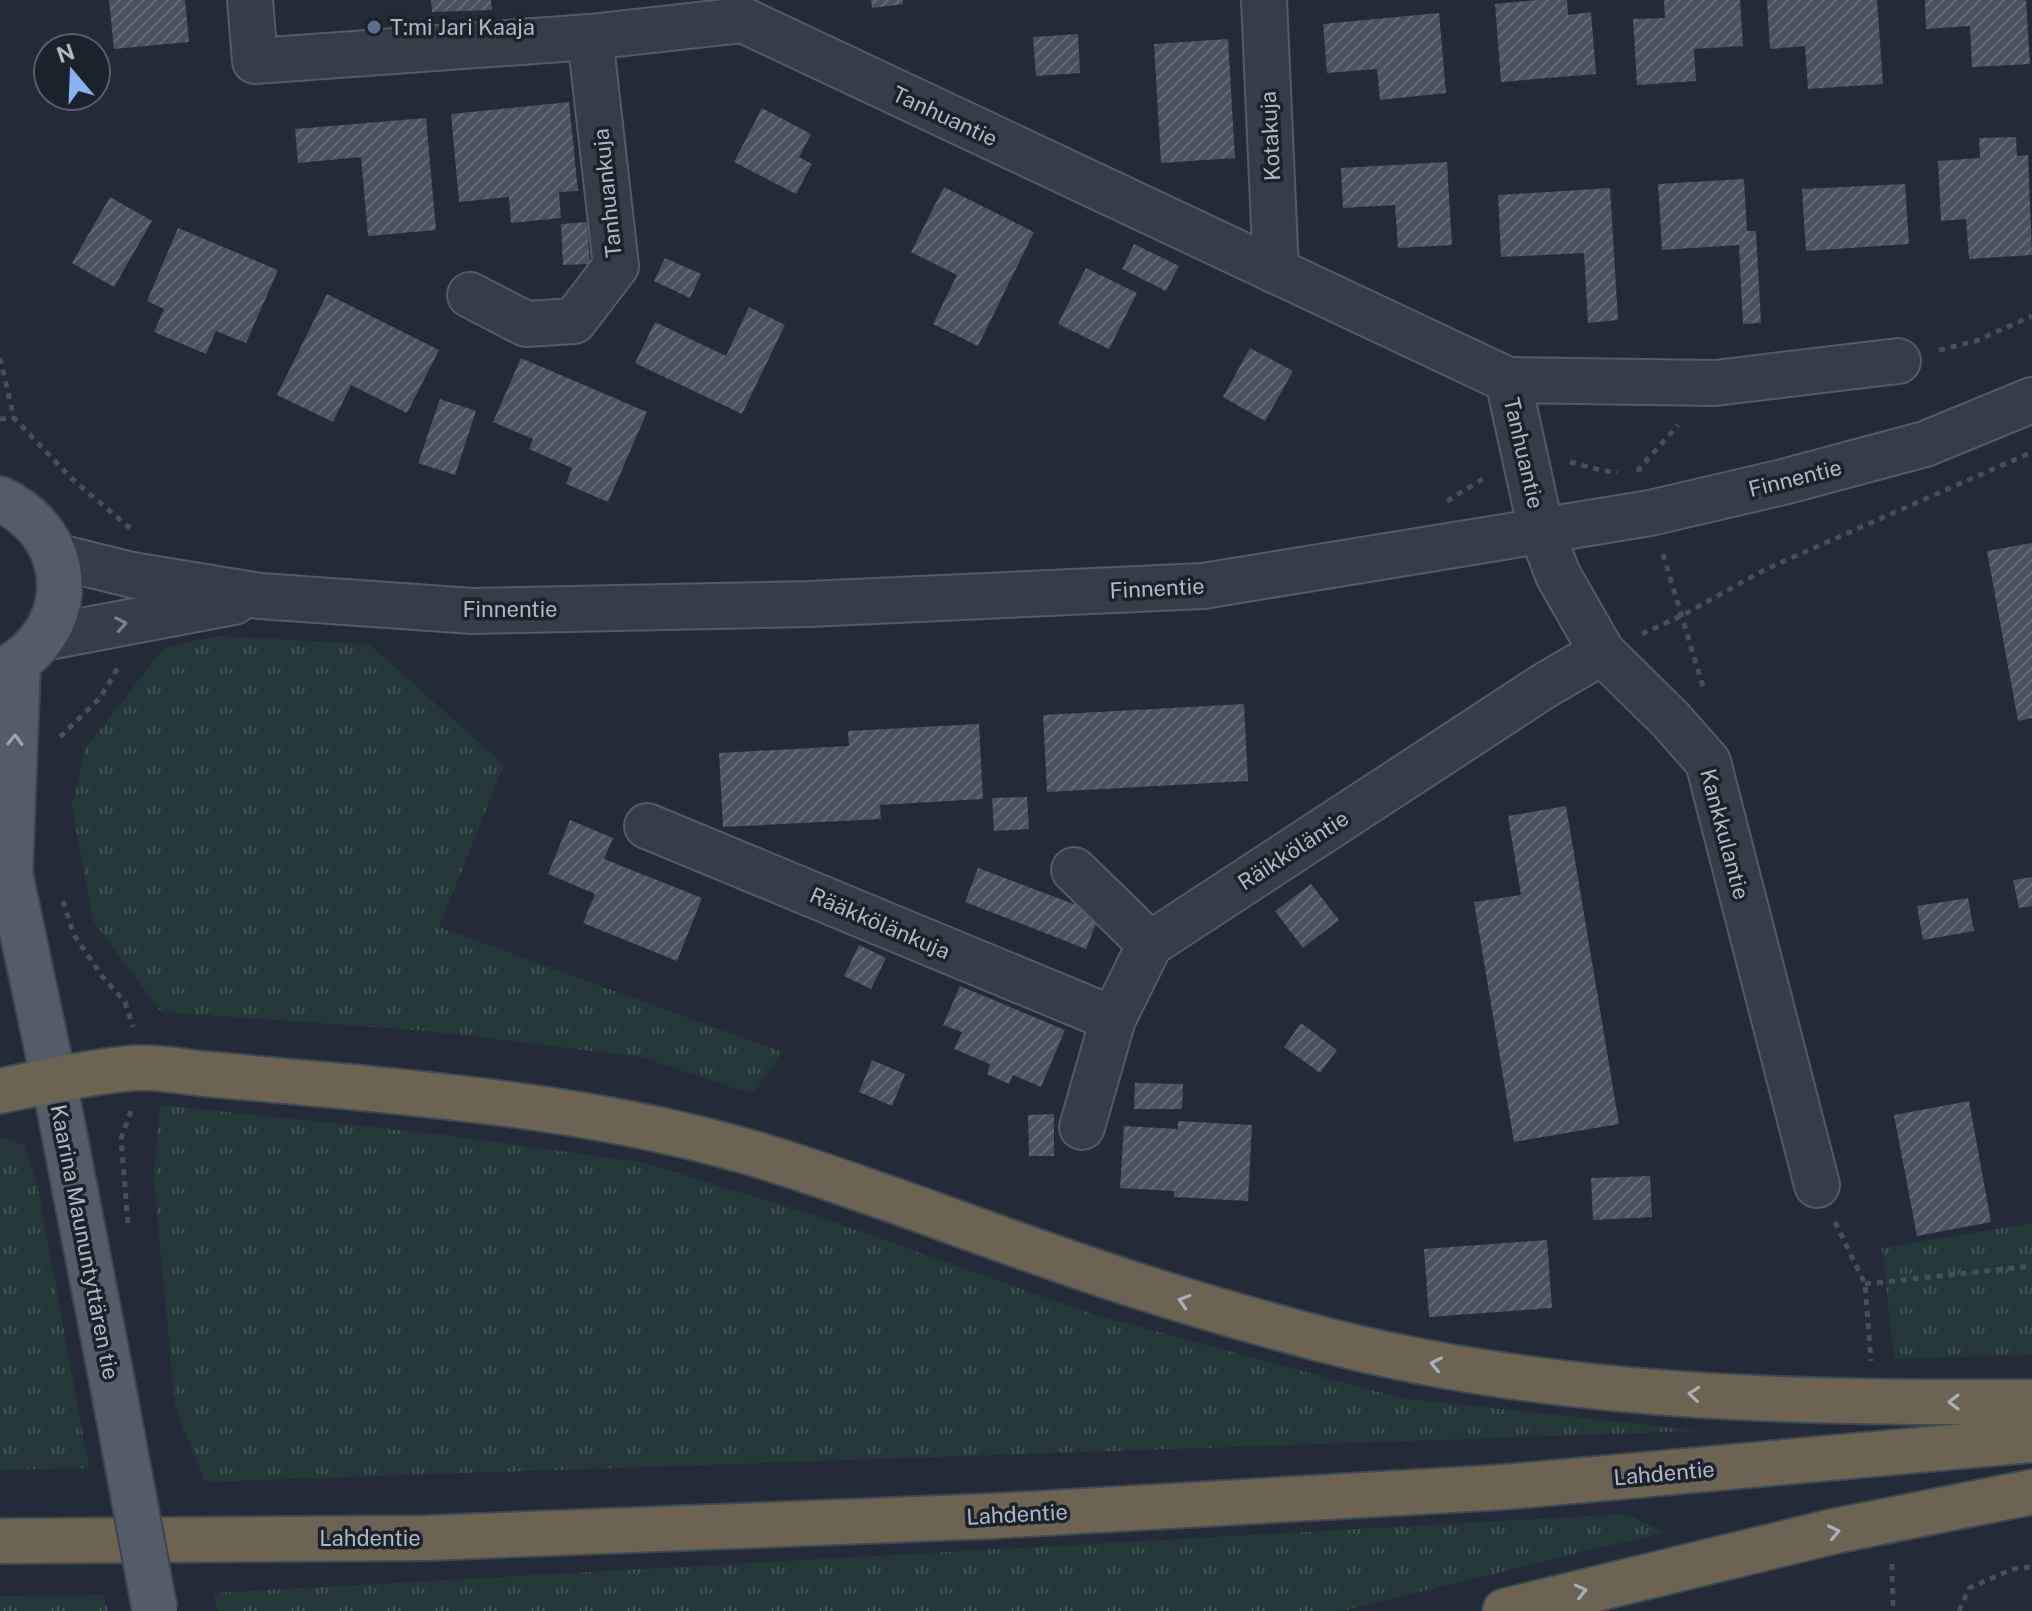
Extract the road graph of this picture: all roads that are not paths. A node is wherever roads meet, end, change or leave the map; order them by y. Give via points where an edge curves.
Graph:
1 (250, 0) edge
2 (1264, 0) edge
3 (742, 10) edge
4 (590, 37) junction
5 (1276, 271) junction
6 (470, 295) dead end
7 (1898, 361) road end
8 (1508, 380) junction
9 (2032, 400) edge
10 (0, 468) edge
11 (10, 503) edge
12 (1541, 530) junction
13 (55, 556) junction
14 (260, 596) junction
15 (1602, 652) junction
16 (21, 658) edge
17 (647, 826) dead end
18 (5, 863) edge
19 (1074, 870) dead end
20 (1150, 944) junction
21 (1113, 1019) junction
22 (54, 1081) junction
23 (0, 1091) edge
24 (1082, 1127) dead end
25 (1817, 1185) road end
26 (2032, 1402) edge
27 (2032, 1440) edge
28 (2032, 1492) edge
29 (0, 1541) edge
30 (155, 1611) edge
31 (1505, 1611) edge

1 - 4 street, Tanhuantie via 255,61
2 - 5 street, Kotakuja
3 - 4 street, Tanhuantie
3 - 5 street, Tanhuantie
4 - 6 street, Tanhuankuja via 616,266 574,321 526,324
5 - 8 street, Tanhuantie
7 - 8 street via 1715,383
8 - 12 street, Tanhuantie
9 - 12 street, Finnentie via 1925,444 1783,482 1650,513
10 - 11 main road
11 - 13 main road via 41,529
12 - 14 street, Finnentie via 1203,586 809,604 472,611
12 - 15 street, Kankkulantie via 1558,575
13 - 14 street, Finnentie
13 - 16 main road, Kaarina Maununtyttären tie via 60,585 56,613
16 -> 14 street, Finnentie via 132,622
15 - 20 street, Räikköläntie
15 - 25 street, Kankkulantie via 1708,762
18 -> 16 main road, Kaarina Maununtyttären tie
17 - 21 street, Rääkkölänkuja
18 - 22 main road, Kaarina Maununtyttären tie
19 - 20 street
20 - 21 street
21 - 24 street
22 - 23 highway
26 -> 22 highway via 1722,1397 1448,1367 1322,1340 1193,1304 859,1186 649,1127 508,1104 139,1068
22 - 30 main road, Kaarina Maununtyttären tie, bridge
27 - 29 highway, Lahdentie via 1505,1487 993,1516 427,1538
31 -> 28 highway via 1835,1531

